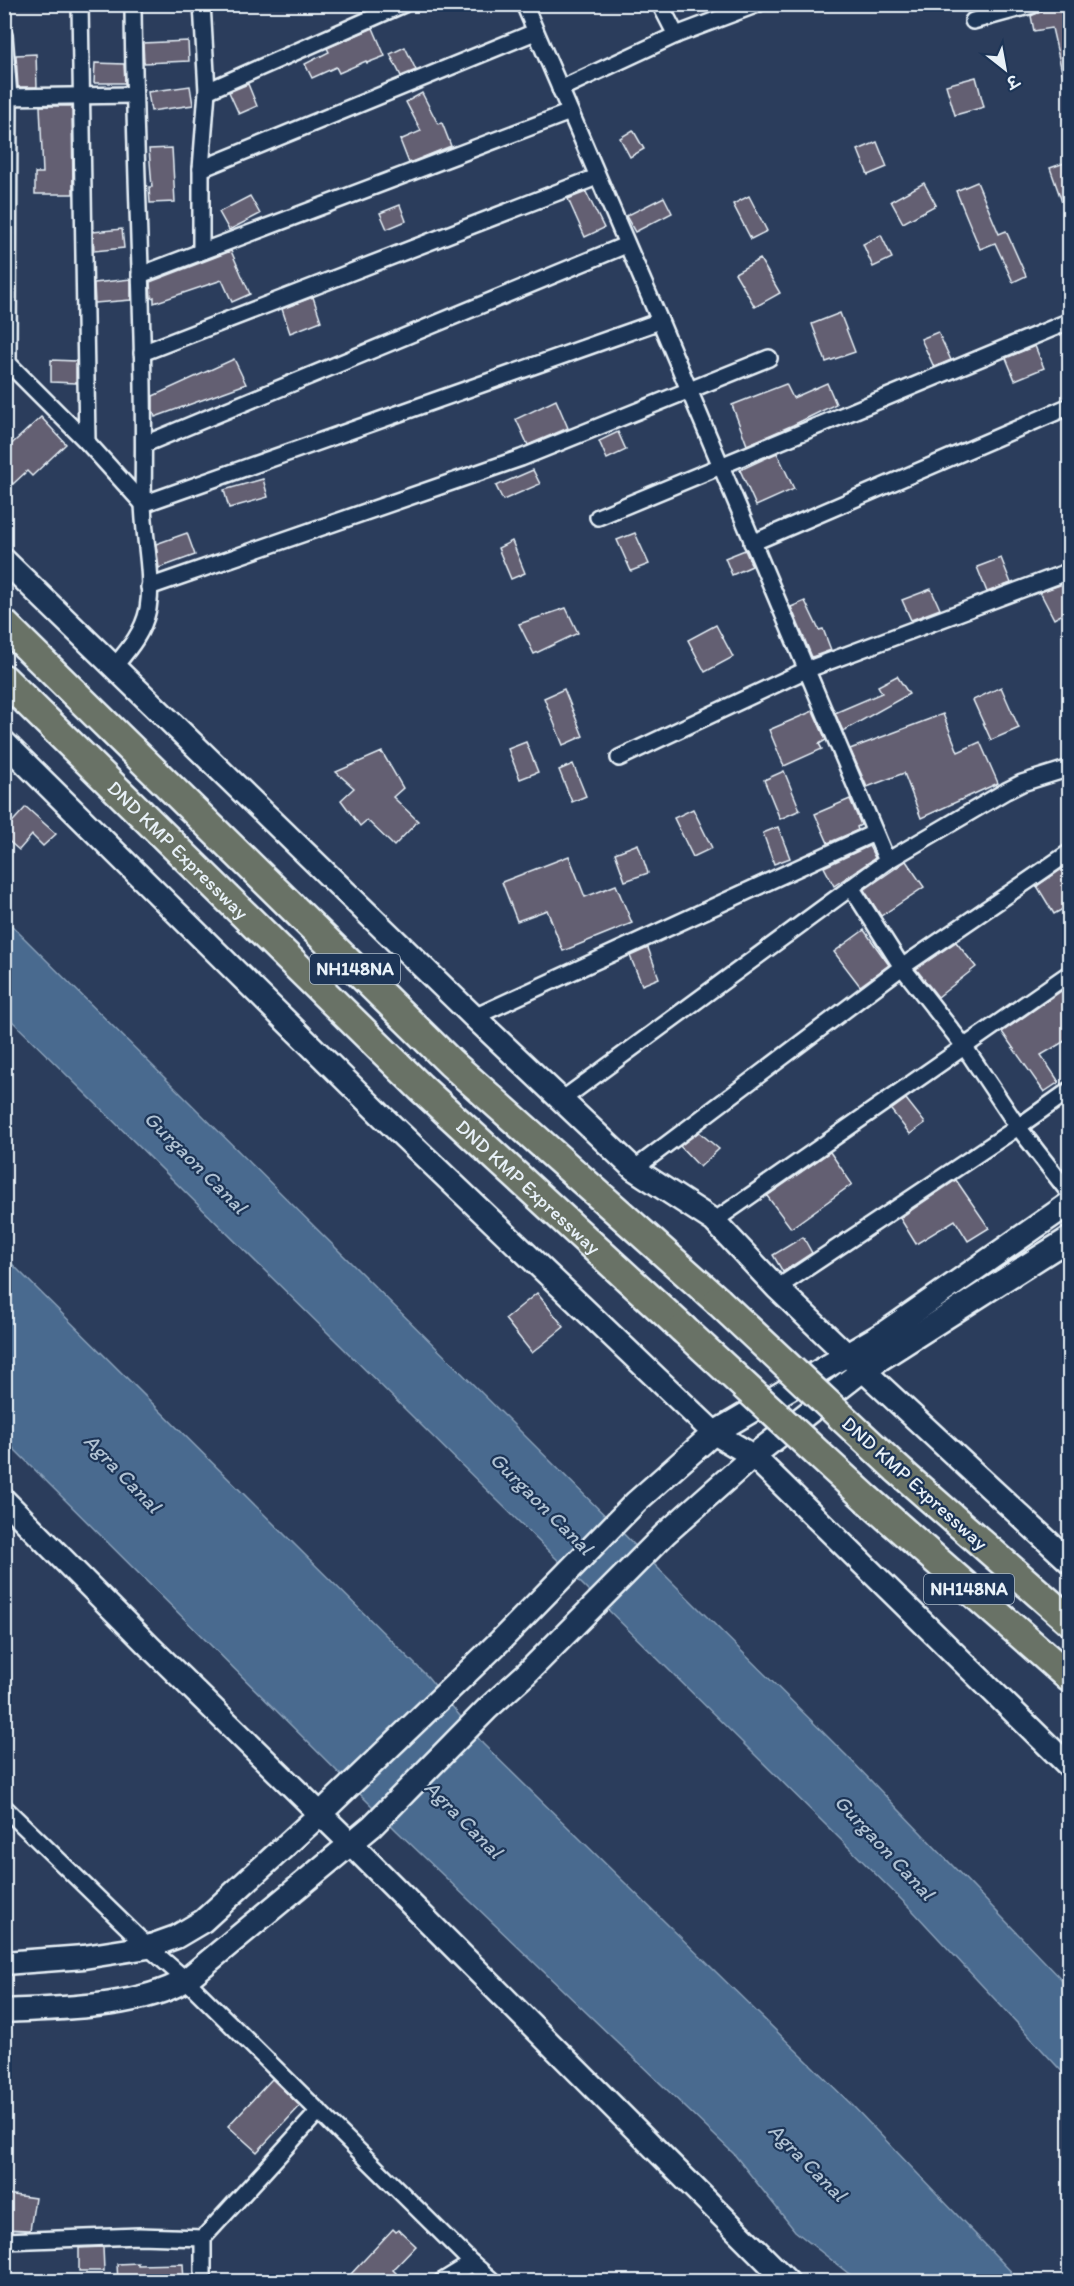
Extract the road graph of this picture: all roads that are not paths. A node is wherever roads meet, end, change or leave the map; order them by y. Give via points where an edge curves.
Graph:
1 (80, 4) edge
2 (133, 4) edge
3 (202, 4) edge
4 (404, 4) edge
5 (524, 4) edge
6 (660, 4) edge
7 (758, 4) edge
8 (1036, 4) edge
9 (973, 21) dead end
10 (535, 32) junction
11 (4, 35) edge
12 (676, 35) junction
13 (560, 89) junction
14 (207, 91) junction
15 (82, 95) junction
16 (134, 95) junction
17 (7, 97) edge
18 (570, 112) junction
19 (201, 169) junction
20 (597, 177) junction
21 (626, 245) junction
22 (201, 250) junction
23 (140, 275) junction
24 (660, 321) junction
25 (1070, 321) edge
26 (142, 352) junction
27 (769, 357) dead end
28 (6, 361) edge
29 (689, 390) junction
30 (1070, 406) edge
31 (87, 442) junction
32 (145, 444) junction
33 (719, 467) junction
34 (143, 504) junction
35 (598, 517) dead end
36 (752, 543) junction
37 (4, 560) edge
38 (1070, 571) edge
39 (149, 587) junction
40 (4, 624) edge
41 (114, 667) junction
42 (806, 670) junction
43 (4, 679) edge
44 (4, 742) edge
45 (619, 758) dead end
46 (1070, 768) edge
47 (874, 833) junction
48 (1070, 852) edge
49 (887, 861) junction
50 (851, 887) junction
51 (902, 967) junction
52 (1070, 973) edge
53 (474, 1017) junction
54 (964, 1046) junction
55 (1070, 1090) edge
56 (563, 1099) junction
57 (1018, 1127) junction
58 (634, 1169) junction
59 (1070, 1194) edge
60 (1070, 1203) edge
61 (714, 1221) junction
62 (1070, 1238) edge
63 (777, 1288) junction
64 (847, 1355) junction
65 (863, 1370) junction
66 (714, 1433) junction
67 (753, 1456) junction
68 (4, 1500) edge
69 (1070, 1562) edge
70 (1070, 1621) edge
71 (1070, 1678) edge
72 (1070, 1767) edge
73 (4, 1807) edge
74 (319, 1815) junction
75 (351, 1844) junction
76 (147, 1947) junction
77 (4, 1963) edge
78 (186, 1980) junction
79 (4, 2011) edge
80 (319, 2111) junction
81 (203, 2238) junction
82 (4, 2241) edge
83 (472, 2263) junction
84 (203, 2282) edge
85 (441, 2282) edge
86 (494, 2282) edge
87 (788, 2282) edge

1 - 15 street
2 - 16 street
3 - 14 street
4 - 14 street
5 - 10 street
6 - 12 street
7 - 12 street
8 - 9 street
10 - 13 street
10 - 19 street
11 - 17 street
12 - 13 street
13 - 18 street
14 - 19 street
15 - 16 street
15 - 17 street
15 - 31 street
16 - 23 street
17 - 28 street
18 - 20 street
18 - 22 street
19 - 22 street
20 - 21 street
20 - 26 street
21 - 24 street
21 - 32 street
22 - 23 street
23 - 26 street
24 - 29 street
24 - 34 street
25 - 33 street
26 - 32 street
27 - 29 street
28 - 31 street
29 - 33 street
29 - 39 street via 520,459
30 - 36 street
31 - 34 street
32 - 34 street
33 - 35 street
33 - 36 street
34 - 39 street
36 - 42 street
37 - 41 street
38 - 42 street
39 - 41 street via 142,628
40 - 70 highway, DND KMP Expressway / NH148NA, bridge via 451,1063
41 - 53 street
42 - 45 street
42 - 47 street
43 - 71 highway, DND KMP Expressway / NH148NA, bridge via 420,1087 868,1500
44 - 66 street via 383,1117
46 - 49 street via 1006,791
47 - 49 street
47 - 53 street
48 - 51 street
49 - 50 street
50 - 51 street
50 - 56 street
51 - 54 street
51 - 58 street
52 - 54 street
53 - 56 street
54 - 57 street
54 - 61 street
55 - 57 street
56 - 58 street
57 - 59 street
57 - 63 street
58 - 61 street
60 - 64 street
61 - 63 street
62 - 65 street
63 - 64 street
64 - 65 street
64 - 66 street
65 - 67 street
65 - 69 street
66 - 67 street
66 - 74 street via 636,1502 500,1641
67 - 72 street
67 - 75 street via 665,1534
68 - 74 street
73 - 76 street
74 - 75 street
74 - 76 street via 203,1921 176,1937
75 - 78 street
75 - 87 street
76 - 77 street
76 - 78 street
78 - 79 street via 145,1997 75,2007
78 - 80 street
80 - 81 street
80 - 83 street
81 - 82 street
81 - 84 street
83 - 85 street
83 - 86 street

